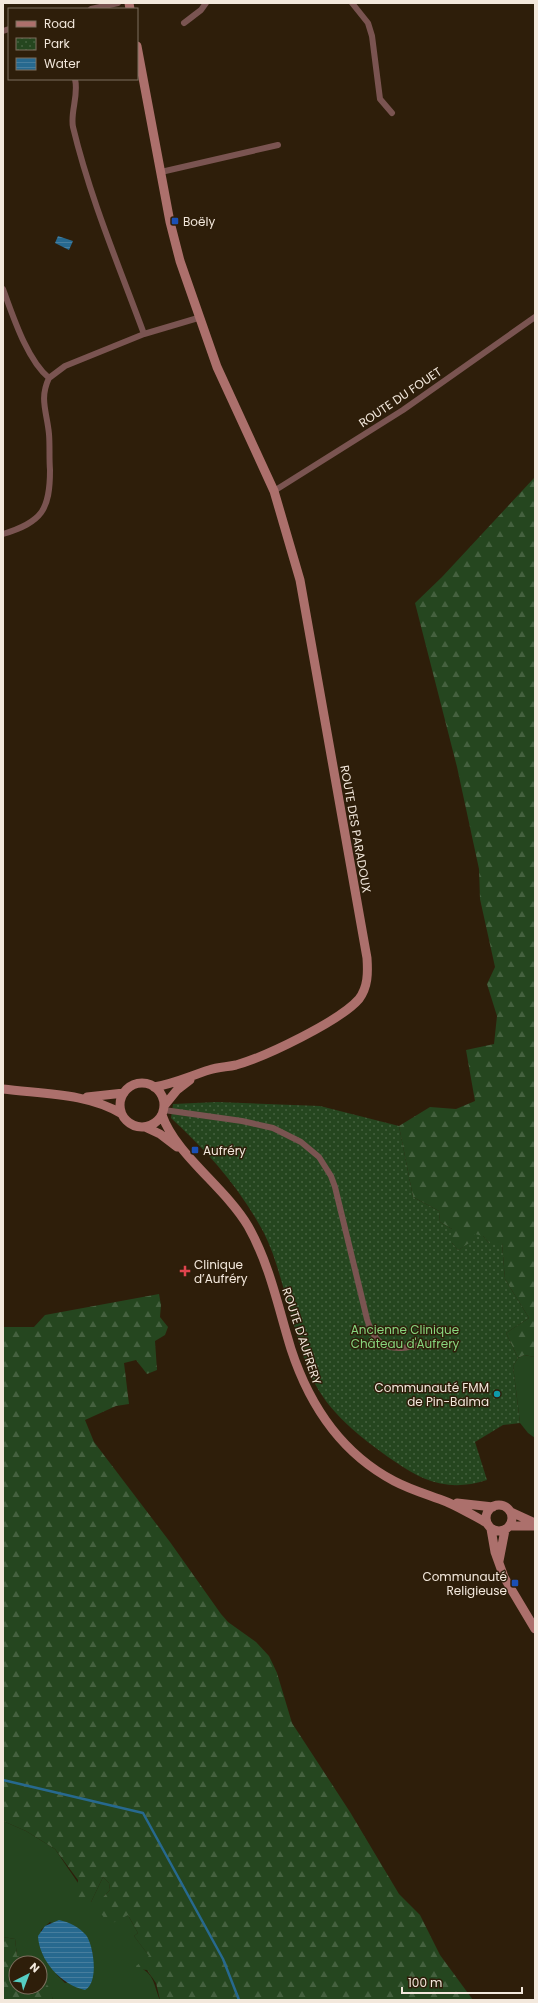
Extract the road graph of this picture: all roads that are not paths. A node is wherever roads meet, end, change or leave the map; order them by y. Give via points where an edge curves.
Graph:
1 (118, 3) edge
2 (206, 3) edge
3 (352, 3) edge
4 (96, 8) edge
5 (184, 23) dead end
6 (138, 51) edge
7 (75, 80) edge
8 (392, 113) dead end
9 (278, 145) dead end
10 (160, 172) junction
11 (3, 289) edge
12 (535, 317) edge
13 (198, 318) junction
14 (144, 334) junction
15 (49, 378) junction
16 (274, 491) junction
17 (3, 534) edge
18 (202, 1072) junction
19 (154, 1087) junction
20 (3, 1089) edge
21 (124, 1093) junction
22 (72, 1097) junction
23 (163, 1110) junction
24 (122, 1114) junction
25 (145, 1127) junction
26 (188, 1156) junction
27 (438, 1342) dead end
28 (447, 1502) junction
29 (493, 1507) junction
30 (511, 1512) junction
31 (535, 1523) edge
32 (489, 1526) junction
33 (535, 1526) edge
34 (508, 1528) junction
35 (499, 1561) junction
36 (535, 1629) edge

1 - 4 street
2 - 5 street
3 - 8 street via 368,23 380,99
6 - 10 main road, ROUTE DES PARADOUX
7 - 14 street via 77,96 73,125 93,198
9 - 10 street
10 - 13 main road, ROUTE DES PARADOUX via 180,261
11 - 15 street via 32,356 41,371
12 - 16 street, ROUTE DU FOUET via 403,410
13 - 14 street
13 - 16 main road, ROUTE DES PARADOUX via 217,367
14 - 15 street via 65,366
15 - 17 street via 43,398 49,434 48,500 33,520
16 - 18 main road, ROUTE DES PARADOUX via 306,608 367,958 367,982 352,1006 310,1032 267,1054
18 - 19 main road, ROUTE DES PARADOUX
18 - 23 main road via 177,1090
19 - 21 main road via 148,1084 134,1085
19 - 23 main road via 159,1092
20 - 22 main road
21 - 22 main road via 103,1097
21 - 24 main road via 120,1107
22 - 24 main road via 104,1105
23 - 25 main road via 158,1121
23 - 26 main road, ROUTE D'AUFRERY via 167,1128
23 - 27 street via 273,1128 301,1142 314,1152 325,1164 336,1187 370,1331 375,1339 393,1348
24 - 25 main road via 131,1124
25 - 26 main road, ROUTE D'AUFRERY via 160,1134
26 - 28 main road, ROUTE D'AUFRERY via 238,1210 258,1246 268,1269 300,1376 324,1420 349,1448 373,1468 412,1490
28 - 29 main road, ROUTE D'AUFRERY
28 - 32 main road, ROUTE D'AUFRERY
29 - 30 main road via 503,1506
29 - 32 main road via 486,1516
30 - 31 main road
30 - 34 main road via 512,1519
32 - 34 main road via 498,1531
32 - 35 main road
33 - 34 main road
34 - 35 main road
35 - 36 main road via 508,1586

